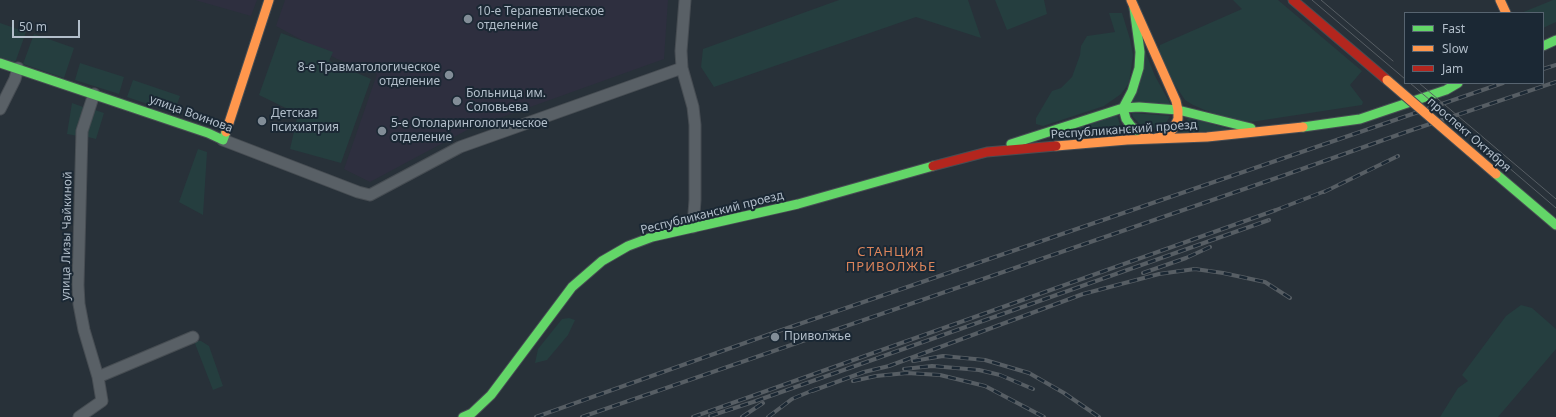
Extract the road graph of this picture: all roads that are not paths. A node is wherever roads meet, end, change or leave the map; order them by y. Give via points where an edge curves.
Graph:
1 (269, 0) edge
2 (686, 0) edge
3 (1293, 0) edge
4 (1500, 0) edge
5 (1132, 4) edge
6 (1497, 12) edge
7 (1506, 12) edge
8 (1556, 40) edge
9 (1544, 46) edge
10 (0, 63) edge
11 (18, 68) junction
12 (682, 68) junction
13 (1435, 84) edge
14 (1456, 84) edge
15 (94, 94) junction
16 (1123, 108) junction
17 (0, 109) edge
18 (1178, 110) junction
19 (1318, 126) junction
20 (1263, 130) junction
21 (1153, 139) junction
22 (222, 140) junction
23 (987, 152) junction
24 (1556, 225) edge
25 (693, 227) junction
26 (193, 337) dead end
27 (98, 377) junction
28 (79, 417) edge
29 (463, 417) edge

1 - 22 main road
2 - 12 street
3 - 24 main road, проспект Октября, bridge
4 - 6 main road
4 - 7 main road
5 - 16 main road via 1137,22 1139,68 1134,86
5 - 18 main road
8 - 9 main road
10 - 11 main road, улица Воинова
11 - 15 main road, улица Воинова
11 - 17 street
12 - 22 street, улица Воинова via 460,147 370,195
12 - 25 street via 693,107 695,125
13 - 19 main road, Республиканский проезд
14 - 19 main road, Республиканский проезд via 1384,112
15 - 22 main road, улица Воинова
15 - 27 street, улица Лизы Чайкиной via 82,131 78,285 84,330
16 - 18 main road, Республиканский проезд
16 - 21 main road via 1126,120 1131,126 1145,137
16 - 23 main road, Республиканский проезд
18 - 20 main road, Республиканский проезд
18 - 21 main road via 1178,119 1173,129
19 - 20 main road, Республиканский проезд
20 - 21 main road, Республиканский проезд via 1206,137
21 - 23 main road, Республиканский проезд
23 - 25 main road, Республиканский проезд via 798,204
25 - 29 main road, Республиканский проезд via 628,246 583,276 491,395 472,413
26 - 27 street
27 - 28 street, улица Лизы Чайкиной via 102,401

